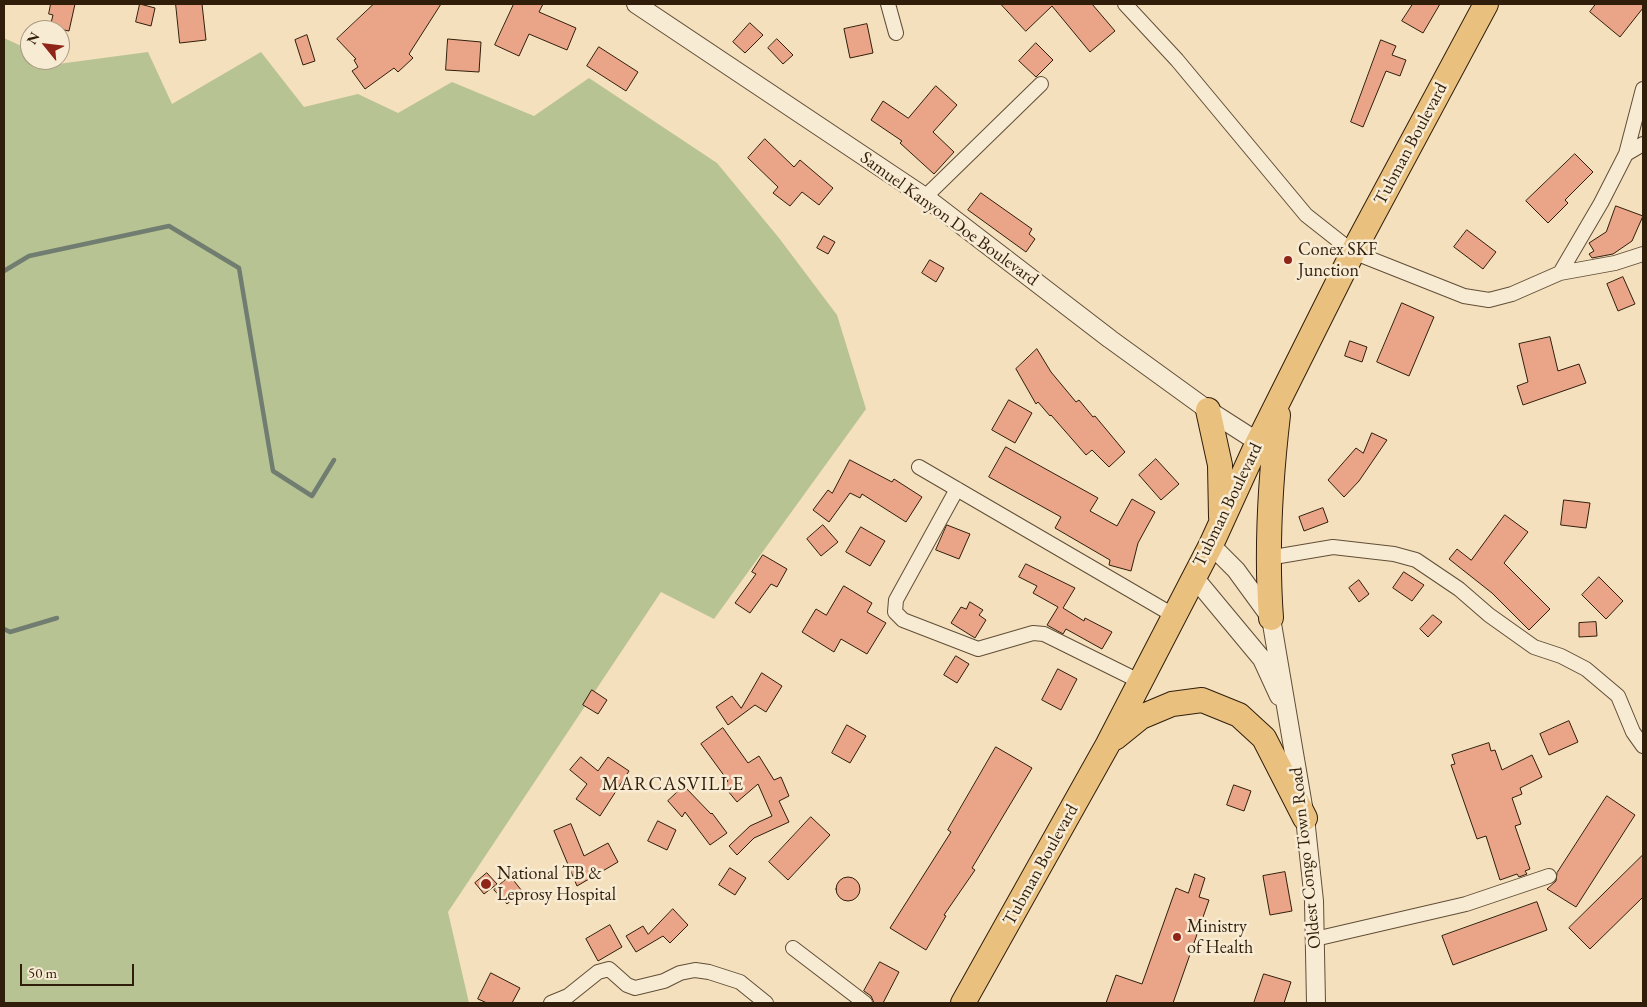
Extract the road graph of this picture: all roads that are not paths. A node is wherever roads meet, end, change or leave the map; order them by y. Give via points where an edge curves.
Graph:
1 (636, 4) edge
2 (888, 4) edge
3 (1125, 4) edge
4 (1486, 4) edge
5 (896, 33) dead end
6 (1041, 84) dead end
7 (1643, 89) edge
8 (1643, 144) edge
9 (1626, 154) junction
10 (925, 197) junction
11 (1353, 252) junction
12 (1643, 254) edge
13 (1560, 273) junction
14 (1280, 400) junction
15 (1208, 410) junction
16 (1258, 442) junction
17 (919, 467) dead end
18 (957, 489) junction
19 (1221, 524) junction
20 (1211, 545) junction
21 (1268, 558) junction
22 (1194, 576) junction
23 (1173, 614) junction
24 (1271, 618) junction
25 (1139, 681) junction
26 (1288, 714) junction
27 (1108, 744) junction
28 (1643, 746) edge
29 (1305, 818) junction
30 (1549, 876) dead end
31 (1315, 939) junction
32 (793, 948) dead end
33 (551, 1003) edge
34 (766, 1003) edge
35 (866, 1003) edge
36 (963, 1003) edge
37 (1316, 1003) edge

1 - 10 street, Samuel Kanyon Doe Boulevard
2 - 5 street
3 - 11 street via 1177,60 1306,215
4 - 11 highway, Tubman Boulevard
6 - 10 street
7 - 9 street
8 - 9 street
9 - 13 street
10 - 15 street, Samuel Kanyon Doe Boulevard
11 - 13 street via 1464,296 1489,300 1512,294
11 - 14 highway, Tubman Boulevard
12 - 13 street via 1615,264
14 - 16 highway, Tubman Boulevard
14 - 21 highway via 1270,491
15 - 16 street, Samuel Kanyon Doe Boulevard
15 - 19 highway via 1220,465
16 - 19 highway, Tubman Boulevard
17 - 18 street
18 - 23 street
18 - 25 street via 896,600 895,612 903,620 978,649 1033,633 1044,634
19 - 20 highway, Tubman Boulevard
20 - 22 highway, Tubman Boulevard
20 - 24 street via 1236,570
21 - 24 highway
21 - 28 street via 1333,547 1394,554 1416,560 1534,647 1586,669 1618,696 1633,732
22 - 23 highway, Tubman Boulevard
22 - 26 street via 1262,660
23 - 25 highway, Tubman Boulevard
24 - 26 street, Oldest Congo Town Road
25 - 27 highway, Tubman Boulevard
26 - 29 street, Oldest Congo Town Road
27 - 29 highway via 1141,717 1172,704 1202,700 1239,715 1264,738
27 - 36 highway, Tubman Boulevard
29 - 31 street, Oldest Congo Town Road
30 - 31 street via 1466,904
31 - 37 street, Oldest Congo Town Road
32 - 35 street
33 - 34 street via 573,992 598,972 609,969 635,988 664,981 680,973 709,972 740,982

